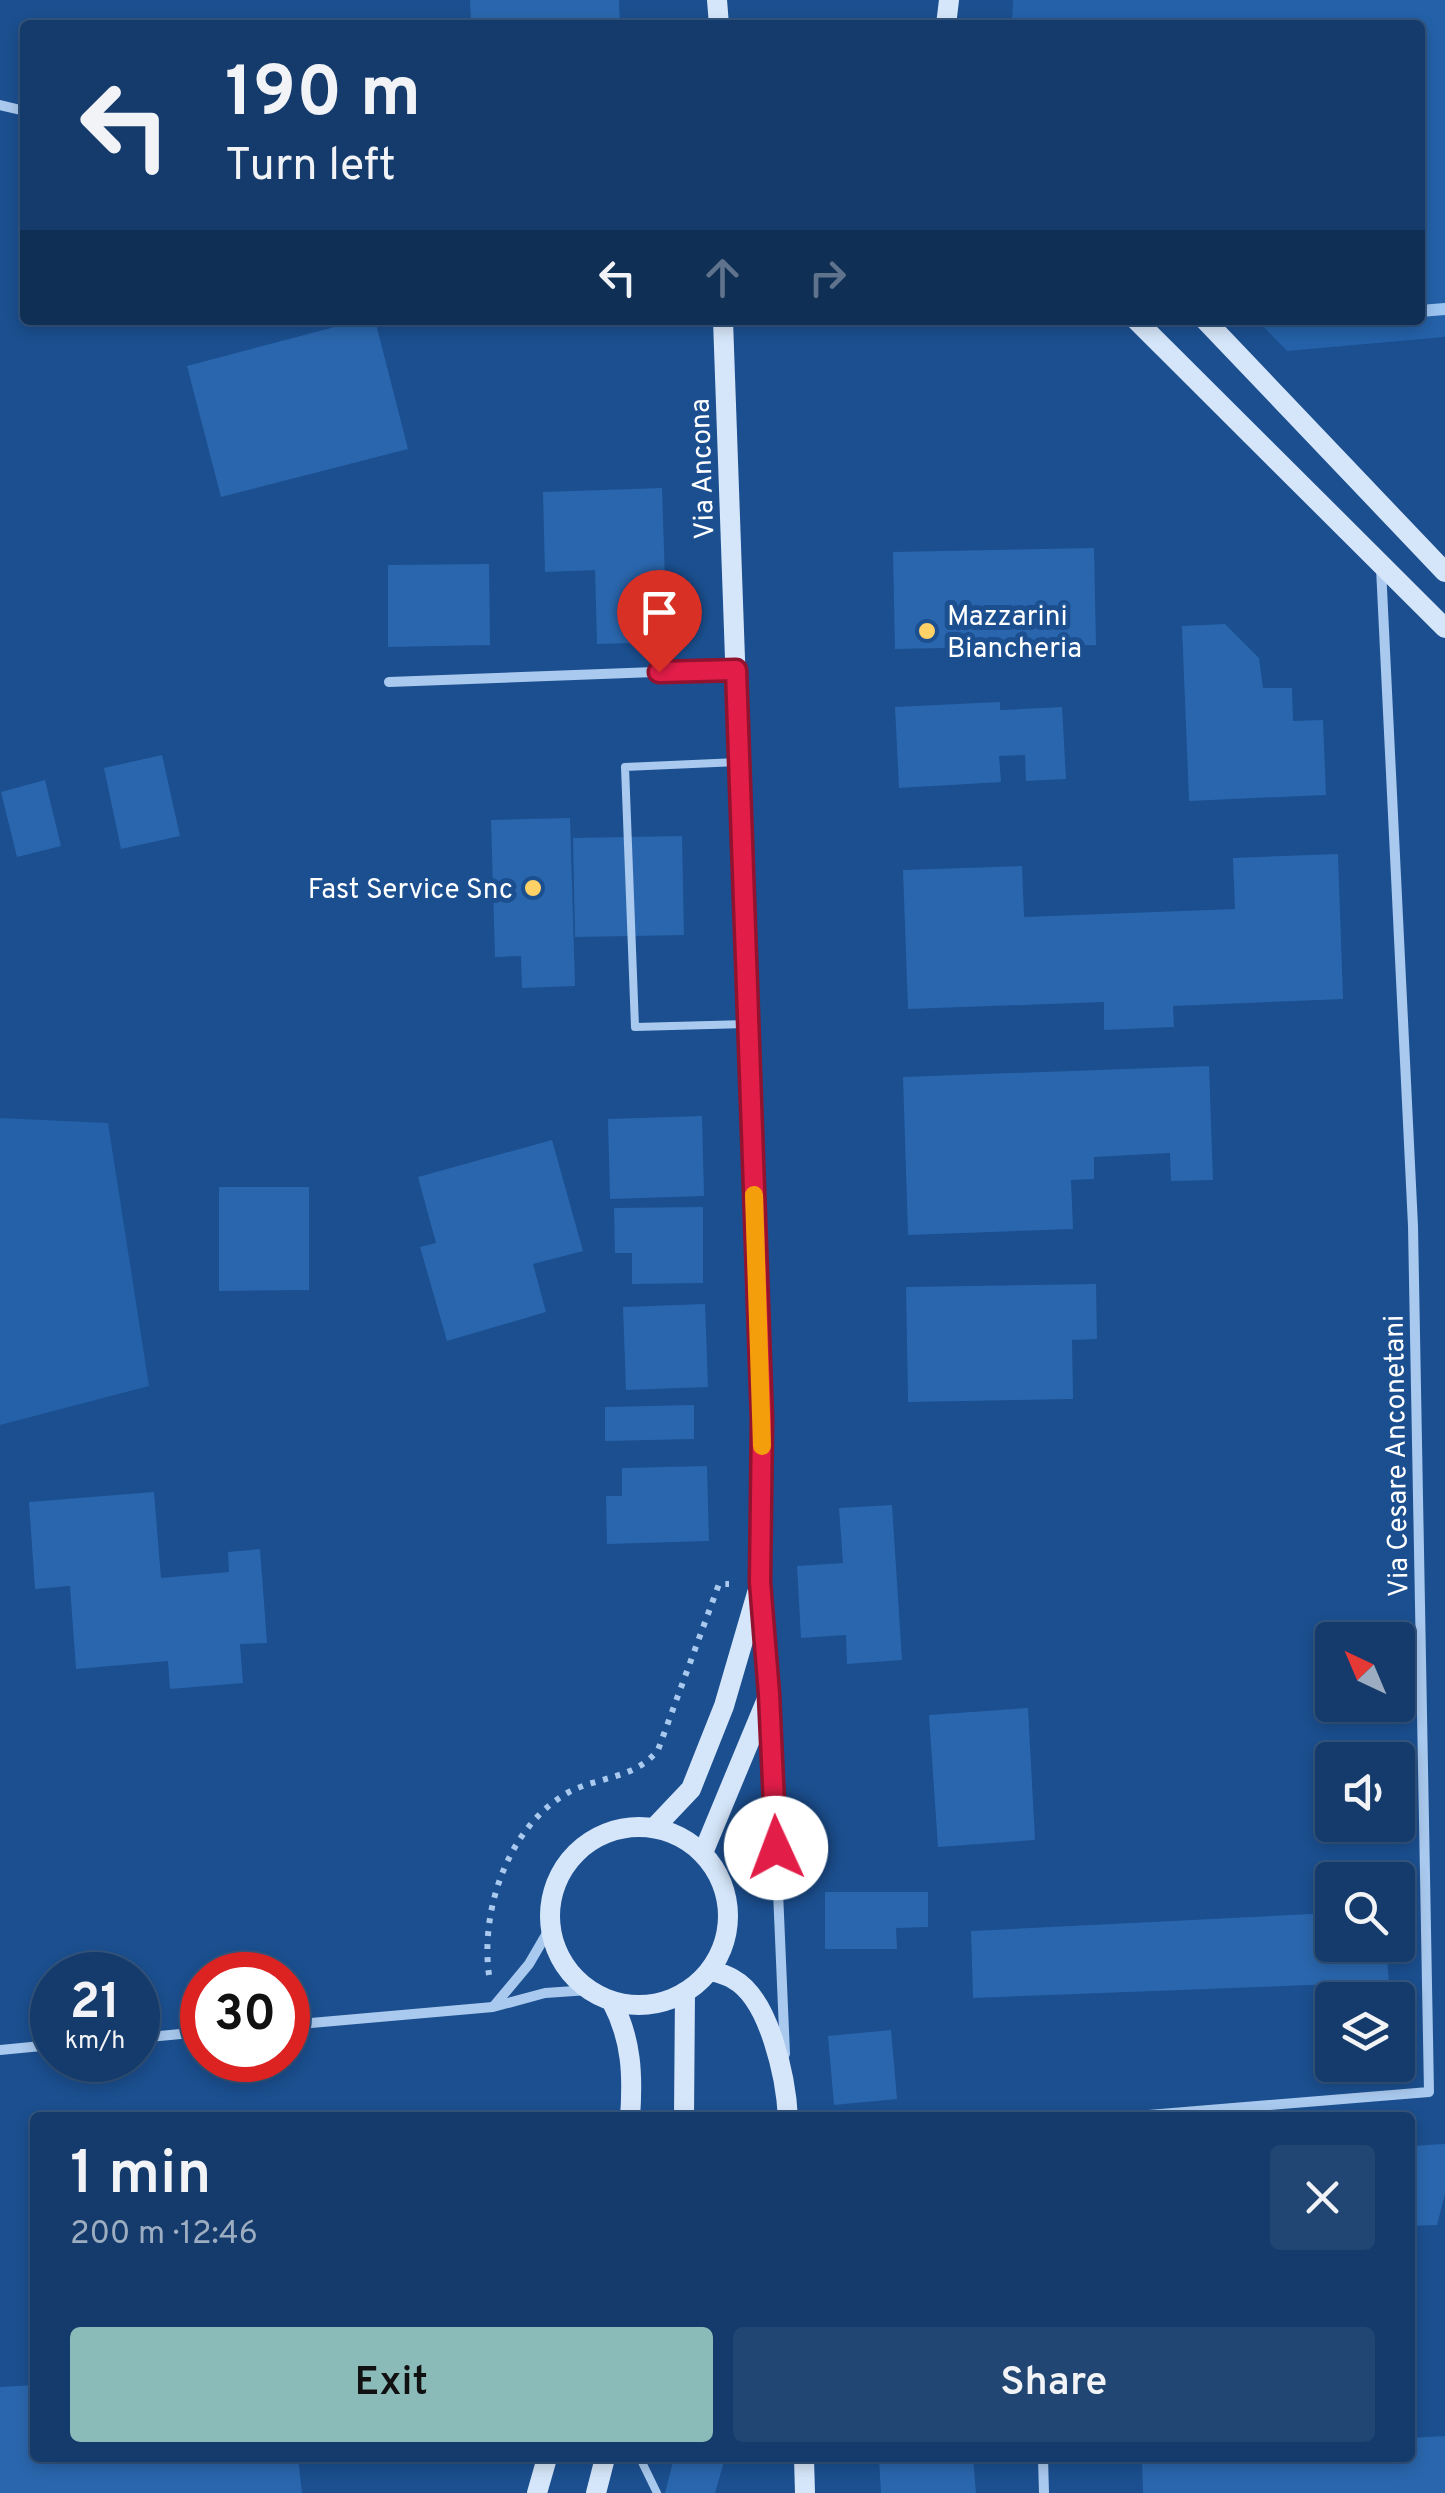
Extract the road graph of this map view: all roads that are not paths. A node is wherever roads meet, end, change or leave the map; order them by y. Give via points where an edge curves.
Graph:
1 (723, 325) edge
2 (1141, 325) edge
3 (1210, 325) edge
4 (1380, 561) junction
5 (1445, 572) edge
6 (1445, 628) edge
7 (736, 670) junction
8 (389, 682) dead end
9 (738, 762) junction
10 (748, 1024) junction
11 (760, 1582) junction
12 (769, 1694) junction
13 (655, 1827) junction
14 (704, 1853) junction
15 (550, 1928) junction
16 (710, 1970) junction
17 (589, 1990) junction
18 (686, 1992) junction
19 (612, 2002) junction
20 (493, 2007) junction
21 (310, 2023) edge
22 (30, 2048) edge
23 (0, 2050) edge
24 (786, 2080) junction
25 (630, 2112) edge
26 (684, 2112) edge
27 (788, 2112) edge
28 (1185, 2112) edge
29 (546, 2462) edge
30 (604, 2462) edge
31 (642, 2462) edge
32 (804, 2462) edge
33 (1043, 2462) edge
34 (537, 2493) edge
35 (596, 2493) edge
36 (657, 2493) edge
37 (806, 2493) edge
38 (1044, 2493) edge

1 - 7 main road, Via Ancona
2 - 4 main road
3 - 5 main road
4 - 6 main road
4 - 28 street, Via Cesare Anconetani via 1414,1226 1430,2092
7 - 8 street
7 - 9 main road, Via Ancona
9 - 10 main road, Via Ancona
9 - 10 lane via 626,767 635,1028
10 - 11 main road, Via Ancona via 762,1420
11 - 12 main road, Via Ancona
11 - 13 main road via 724,1706 691,1789
12 - 14 main road, Via Ancona
12 - 24 street, Via Ancona
13 - 14 main road
13 - 15 main road via 600,1835 577,1851 550,1900
14 - 16 main road via 727,1898 728,1923
15 - 17 main road via 563,1963
15 - 20 street
16 - 18 main road
16 - 24 main road, Via Ancona via 735,1979 757,2002
17 - 19 main road
17 - 20 street
18 - 19 main road via 638,2006
18 - 26 main road
19 - 25 main road via 633,2069
20 - 21 street
22 - 23 street
24 - 27 main road, Via Ancona
29 - 34 main road
30 - 35 main road
31 - 36 lane
32 - 37 main road
33 - 38 street

